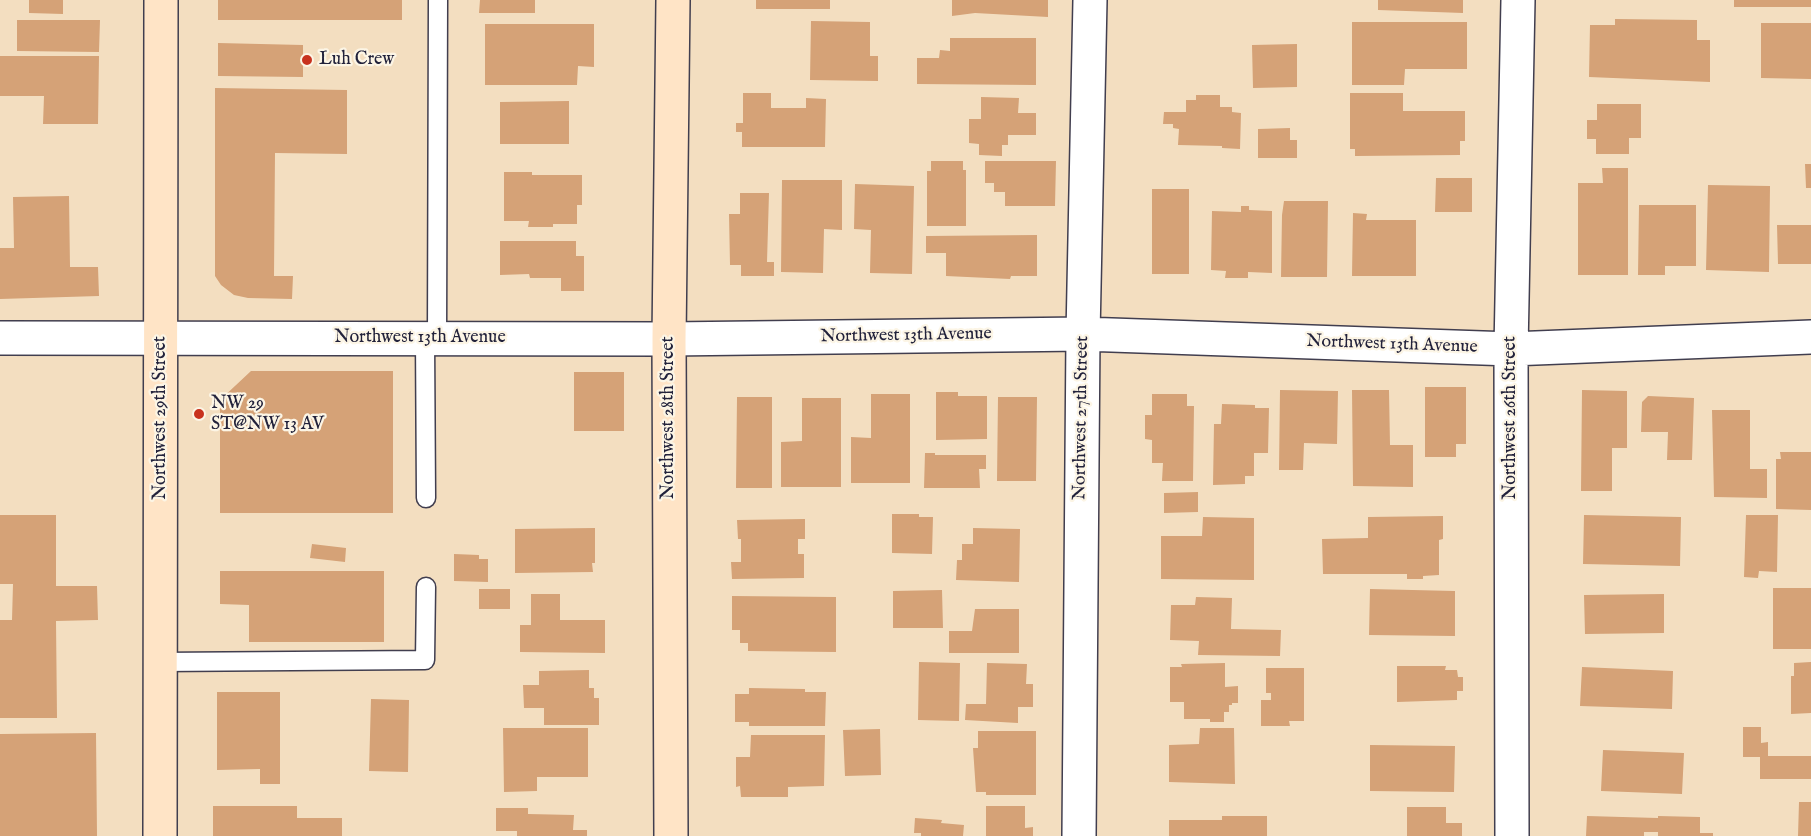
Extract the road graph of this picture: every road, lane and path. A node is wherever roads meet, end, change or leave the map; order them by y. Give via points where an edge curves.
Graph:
1 (160, 0) edge
2 (438, 0) edge
3 (673, 0) edge
4 (1090, 0) edge
5 (1518, 0) edge
6 (1083, 334) junction
7 (161, 336) junction
8 (1811, 337) edge
9 (0, 338) edge
10 (431, 338) junction
11 (669, 339) junction
12 (1511, 350) junction
13 (426, 498) dead end
14 (426, 587) dead end
15 (160, 662) junction
16 (160, 836) edge
17 (671, 836) edge
18 (1079, 836) edge
19 (1512, 836) edge

1 - 7 street, Northwest 29th Street
2 - 10 lane
3 - 11 street, Northwest 28th Street
4 - 6 street, Northwest 27th Street
5 - 12 street, Northwest 26th Street
6 - 11 street, Northwest 13th Avenue
6 - 12 street, Northwest 13th Avenue
6 - 18 street, Northwest 27th Street
7 - 9 street, Northwest 13th Avenue
7 - 10 street, Northwest 13th Avenue
7 - 15 street, Northwest 29th Street
8 - 12 street, Northwest 13th Avenue
10 - 11 street, Northwest 13th Avenue
10 - 13 lane
11 - 17 street, Northwest 28th Street
12 - 19 street, Northwest 26th Street
14 - 15 lane via 425,660
15 - 16 street, Northwest 29th Street

